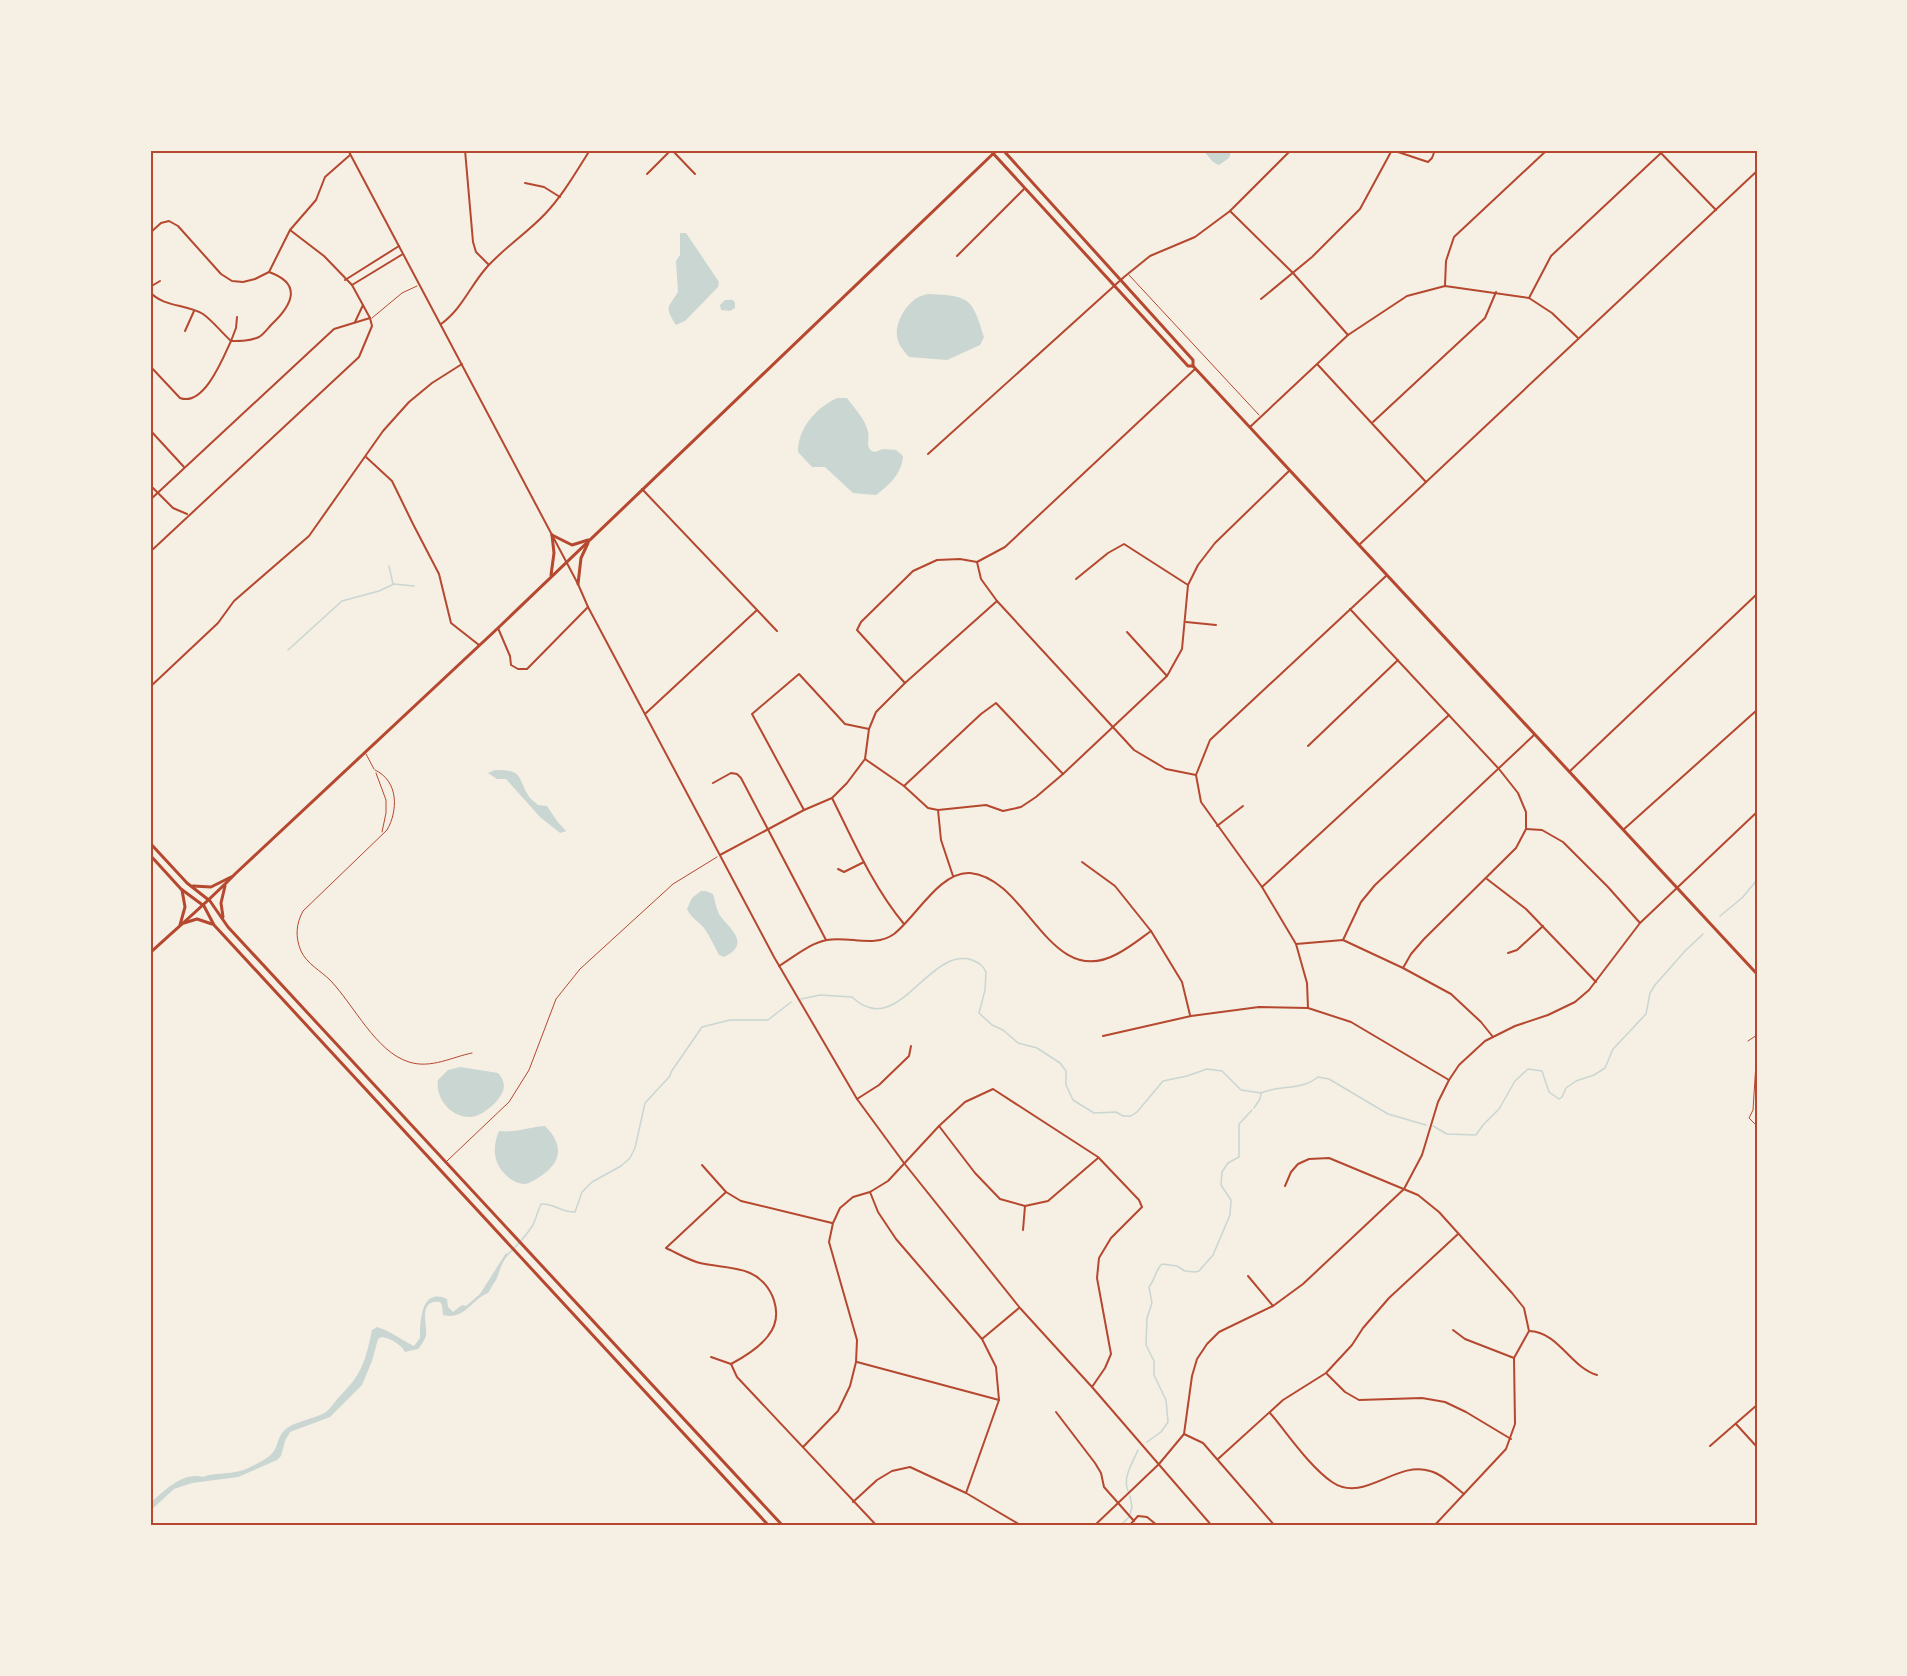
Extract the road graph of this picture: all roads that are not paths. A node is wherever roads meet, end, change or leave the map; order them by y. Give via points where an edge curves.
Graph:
1 (348, 150) edge
2 (465, 150) edge
3 (590, 150) edge
4 (672, 150) edge
5 (997, 150) edge
6 (1003, 150) edge
7 (1291, 150) edge
8 (1392, 150) edge
9 (1435, 150) edge
10 (1547, 150) edge
11 (1659, 151) edge
12 (991, 152) edge
13 (350, 154) junction
14 (1757, 171) edge
15 (647, 174) dead end
16 (695, 174) dead end
17 (525, 183) dead end
18 (1025, 188) junction
19 (560, 197) junction
20 (1716, 210) junction
21 (1230, 211) junction
22 (290, 230) junction
23 (150, 233) edge
24 (399, 246) junction
25 (403, 254) junction
26 (957, 256) dead end
27 (489, 265) junction
28 (269, 272) junction
29 (1293, 273) junction
30 (1128, 274) junction
31 (345, 280) junction
32 (1121, 280) junction
33 (160, 281) dead end
34 (352, 285) junction
35 (419, 285) junction
36 (1115, 286) junction
37 (1444, 286) junction
38 (150, 287) edge
39 (150, 292) edge
40 (1496, 292) junction
41 (1528, 298) junction
42 (1261, 299) dead end
43 (363, 305) junction
44 (194, 311) junction
45 (237, 317) dead end
46 (370, 318) junction
47 (355, 322) junction
48 (441, 324) junction
49 (185, 331) dead end
50 (1348, 335) junction
51 (1578, 338) junction
52 (231, 341) junction
53 (462, 364) junction
54 (1318, 365) junction
55 (150, 366) edge
56 (1194, 368) junction
57 (1261, 417) junction
58 (1373, 422) junction
59 (1249, 428) junction
60 (150, 430) edge
61 (928, 454) dead end
62 (366, 457) junction
63 (184, 467) junction
64 (1289, 471) junction
65 (1426, 482) junction
66 (150, 485) edge
67 (642, 489) junction
68 (157, 493) junction
69 (150, 500) edge
70 (188, 515) junction
71 (552, 535) junction
72 (590, 539) junction
73 (1358, 546) junction
74 (150, 552) edge
75 (566, 562) junction
76 (977, 562) junction
77 (1386, 576) junction
78 (550, 577) junction
79 (1076, 579) dead end
80 (578, 584) junction
81 (1188, 585) junction
82 (1757, 594) edge
83 (997, 601) junction
84 (588, 607) junction
85 (1350, 609) junction
86 (758, 610) junction
87 (1186, 622) junction
88 (1216, 625) dead end
89 (498, 628) junction
90 (777, 631) dead end
91 (1127, 633) dead end
92 (479, 645) junction
93 (1398, 660) junction
94 (1167, 676) junction
95 (905, 682) junction
96 (150, 687) edge
97 (1757, 710) edge
98 (644, 714) junction
99 (1449, 715) junction
100 (1114, 727) junction
101 (869, 729) junction
102 (1534, 735) junction
103 (1308, 746) dead end
104 (365, 752) junction
105 (865, 759) junction
106 (1499, 769) junction
107 (375, 770) junction
108 (1569, 772) junction
109 (1063, 774) junction
110 (1196, 775) junction
111 (714, 783) dead end
112 (904, 786) junction
113 (832, 798) junction
114 (1243, 806) dead end
115 (804, 810) junction
116 (938, 810) junction
117 (1757, 812) edge
118 (1217, 826) junction
119 (769, 829) junction
120 (1526, 829) junction
121 (1623, 830) junction
122 (382, 834) junction
123 (150, 843) edge
124 (150, 855) edge
125 (719, 856) junction
126 (864, 862) junction
127 (1082, 862) dead end
128 (838, 869) dead end
129 (235, 874) junction
130 (953, 876) junction
131 (1486, 878) junction
132 (187, 883) junction
133 (1262, 887) junction
134 (181, 889) junction
135 (1677, 890) junction
136 (210, 901) junction
137 (204, 906) junction
138 (1640, 923) junction
139 (904, 924) junction
140 (214, 925) junction
141 (180, 926) junction
142 (1543, 926) junction
143 (228, 927) junction
144 (1151, 931) junction
145 (826, 940) junction
146 (1343, 940) junction
147 (1296, 944) junction
148 (150, 953) edge
149 (1508, 953) dead end
150 (779, 966) junction
151 (1403, 968) junction
152 (1757, 974) edge
153 (1596, 982) junction
154 (1308, 1008) junction
155 (1191, 1016) junction
156 (1757, 1035) edge
157 (1103, 1036) dead end
158 (1493, 1037) junction
159 (1748, 1041) dead end
160 (911, 1046) dead end
161 (1757, 1047) edge
162 (472, 1053) dead end
163 (1449, 1080) junction
164 (857, 1099) junction
165 (939, 1126) junction
166 (1757, 1126) edge
167 (1098, 1158) junction
168 (446, 1162) junction
169 (904, 1163) junction
170 (702, 1166) dead end
171 (1285, 1186) dead end
172 (1404, 1189) junction
173 (726, 1192) junction
174 (870, 1192) junction
175 (1025, 1206) junction
176 (833, 1223) junction
177 (1023, 1230) dead end
178 (1458, 1234) junction
179 (1248, 1276) dead end
180 (1273, 1305) junction
181 (1020, 1308) junction
182 (1454, 1330) dead end
183 (1529, 1330) junction
184 (982, 1339) junction
185 (711, 1357) dead end
186 (1514, 1358) junction
187 (856, 1362) junction
188 (731, 1364) junction
189 (1326, 1373) junction
190 (1597, 1375) dead end
191 (1092, 1387) junction
192 (999, 1400) junction
193 (1757, 1405) edge
194 (1056, 1412) dead end
195 (1269, 1412) junction
196 (1736, 1424) junction
197 (1184, 1434) junction
198 (1511, 1439) junction
199 (1710, 1446) dead end
200 (803, 1447) junction
201 (1757, 1447) edge
202 (1218, 1459) junction
203 (1159, 1464) junction
204 (966, 1493) junction
205 (1464, 1494) junction
206 (853, 1502) junction
207 (1119, 1504) junction
208 (1134, 1521) junction
209 (1019, 1525) edge
210 (769, 1526) edge
211 (783, 1526) edge
212 (876, 1526) edge
213 (1095, 1526) edge
214 (1129, 1526) edge
215 (1158, 1526) edge
216 (1212, 1526) edge
217 (1275, 1526) edge
218 (1434, 1526) edge

1 - 13 street
2 - 27 street via 473,242 476,252
3 - 19 street
4 - 15 street
4 - 16 street
5 - 12 main road
6 - 32 main road
7 - 21 street
8 - 9 street via 1428,162
8 - 29 street via 1360,209
10 - 37 street via 1454,237 1446,261
11 - 20 street
11 - 41 street via 1551,256
12 - 18 main road
12 - 67 main road
13 - 22 street via 325,177 312,208
13 - 24 street
14 - 20 street
17 - 19 street via 544,187
18 - 26 street
18 - 36 main road
19 - 27 street
20 - 51 street
21 - 29 street
21 - 30 street via 1195,237 1150,256
22 - 28 street
22 - 31 street via 324,256
23 - 28 street via 161,223 169,221 178,226 232,281 243,282
24 - 25 street
24 - 31 street
25 - 34 street
25 - 35 street
27 - 48 street via 460,307
28 - 52 street via 282,277 290,287 287,310 261,336
29 - 42 street
29 - 50 street
30 - 32 street
30 - 57 lane
31 - 34 street
32 - 36 street
32 - 56 main road via 1193,360
33 - 38 street
34 - 43 street
35 - 46 lane
35 - 48 street
36 - 56 main road
36 - 61 street
37 - 40 street
37 - 50 street via 1407,296
39 - 44 street via 164,302
40 - 41 street
40 - 58 street via 1485,318
41 - 51 street via 1552,313
43 - 46 street
43 - 47 street
44 - 49 street
44 - 52 street via 203,314
45 - 52 street
46 - 47 street
46 - 70 street via 372,326 359,357
47 - 63 street via 334,329
48 - 53 street
50 - 54 street
51 - 65 street
52 - 55 street via 207,386 194,399 180,398
53 - 62 street via 409,402
53 - 71 street
54 - 57 street
54 - 58 street
56 - 59 main road
56 - 76 street via 1005,547
57 - 59 street
58 - 65 street
59 - 64 main road
60 - 63 street
62 - 92 street via 392,481 439,574 451,623
62 - 96 street via 309,536 234,601 218,623
63 - 68 street
64 - 73 main road
64 - 81 street via 1215,543
65 - 73 street
66 - 68 street
67 - 72 main road
67 - 86 street
68 - 69 street
68 - 70 street
70 - 74 street
71 - 72 main road via 572,545
71 - 75 street
71 - 78 main road
72 - 75 main road
72 - 80 main road via 581,558
73 - 77 main road
75 - 78 main road
75 - 80 street
76 - 83 street via 981,579
76 - 95 street via 937,560 913,571 861,622 858,630
77 - 85 street
77 - 102 main road
78 - 89 main road
79 - 81 street via 1124,544
80 - 84 street
81 - 87 street
82 - 108 street
83 - 95 street
83 - 100 street
84 - 89 street via 526,669 511,665
84 - 98 street
85 - 93 street
85 - 110 street via 1210,740
86 - 90 street
86 - 98 street
87 - 88 street
87 - 94 street via 1182,649
89 - 92 main road
91 - 94 street
92 - 104 main road
93 - 99 street
93 - 103 street
94 - 100 street
95 - 101 street via 876,712
97 - 121 street
98 - 125 street
99 - 106 street
99 - 133 street
100 - 109 street
100 - 110 street via 1134,750 1166,769
101 - 105 street
101 - 115 street via 845,724 799,674 752,714
102 - 106 street
102 - 108 main road
104 - 107 lane
104 - 129 main road
105 - 112 street
105 - 113 street
106 - 120 street via 1518,793 1526,812
106 - 146 street via 1375,885 1361,902
107 - 122 lane via 386,800
107 - 122 lane via 385,777 395,800 394,816
108 - 121 main road
109 - 112 street via 996,703
109 - 116 street via 1020,807 1003,811 986,806
110 - 118 street via 1201,802
111 - 119 street via 731,773 737,774
112 - 116 street via 928,808
113 - 115 street
113 - 126 street
114 - 118 street
115 - 119 street
116 - 130 street via 941,840
117 - 135 street
118 - 133 street
119 - 125 street
119 - 145 street
120 - 131 street via 1516,848
120 - 138 street via 1542,830 1563,842
121 - 135 main road
122 - 162 lane via 303,911 297,934 302,952 397,1057 422,1065
123 - 132 main road
124 - 134 main road
125 - 150 street
125 - 168 lane via 673,884 580,969 556,999 529,1070 516,1092
126 - 128 street via 844,872
126 - 139 street
127 - 144 street via 1115,886
129 - 132 main road via 211,887
129 - 136 main road
129 - 143 main road via 225,885 221,903
130 - 139 street
130 - 144 street via 976,874 994,882 1055,946 1073,959 1094,962 1116,955
131 - 142 street
131 - 151 street via 1424,939
132 - 136 main road
133 - 147 street
134 - 137 main road
134 - 141 main road via 185,907
135 - 138 street
135 - 152 main road
136 - 137 main road
136 - 143 main road
137 - 140 main road
137 - 141 main road
138 - 153 street
139 - 145 street via 883,939
140 - 141 main road via 197,920
140 - 210 main road
141 - 148 main road
142 - 149 street via 1517,950
142 - 153 street
143 - 168 main road
144 - 155 street via 1182,982
145 - 150 street
146 - 147 street
146 - 151 street
147 - 154 street via 1307,983
150 - 164 street
151 - 158 street via 1451,994
153 - 158 street via 1575,1002
154 - 155 street via 1259,1007
154 - 163 street via 1351,1022
155 - 157 street
156 - 159 lane
158 - 163 street via 1472,1053
160 - 164 street via 909,1056 879,1085
161 - 166 lane via 1753,1110 1749,1118
163 - 172 street via 1431,1119 1422,1155
164 - 169 street
165 - 167 street via 965,1102 993,1089
165 - 169 street
165 - 175 street via 1000,1199
167 - 175 street via 1048,1201
167 - 191 street via 1139,1200 1142,1208 1111,1238 1099,1258 1097,1278 1111,1354
168 - 211 main road
169 - 174 street via 888,1181
169 - 181 street
170 - 173 street
171 - 172 street via 1298,1164 1329,1158
172 - 178 street via 1429,1203
172 - 180 street via 1303,1284
173 - 176 street via 741,1201
173 - 188 street via 666,1248 698,1263 751,1273 770,1288 776,1305 769,1335
174 - 176 street via 853,1197 840,1208
174 - 184 street via 896,1239
175 - 177 street
176 - 187 street via 829,1242 857,1340
178 - 183 street via 1524,1308
178 - 189 street via 1389,1298
179 - 180 street
180 - 197 street via 1219,1332 1207,1344 1192,1376
181 - 184 street
181 - 191 street
182 - 186 street via 1465,1339
183 - 186 street
183 - 190 street via 1539,1331 1585,1371
184 - 192 street via 996,1367
185 - 188 street
186 - 198 street via 1515,1424
187 - 192 street
187 - 200 street via 838,1411
188 - 200 street via 737,1377
189 - 195 street
189 - 198 street via 1359,1400 1422,1398 1445,1402
191 - 203 street
192 - 204 street
193 - 196 street
194 - 207 street via 1095,1463 1104,1487
195 - 202 street
195 - 205 street via 1333,1483 1346,1488 1362,1486 1414,1468 1430,1471
196 - 199 street
196 - 201 street
197 - 202 street via 1203,1443
197 - 203 street
198 - 205 street via 1493,1465
200 - 206 street
202 - 217 street
203 - 207 street
203 - 216 street
204 - 206 street via 910,1467 877,1480
204 - 209 street
205 - 218 street
206 - 212 street
207 - 208 street
207 - 213 street
208 - 214 street
208 - 215 street via 1138,1516 1147,1517

